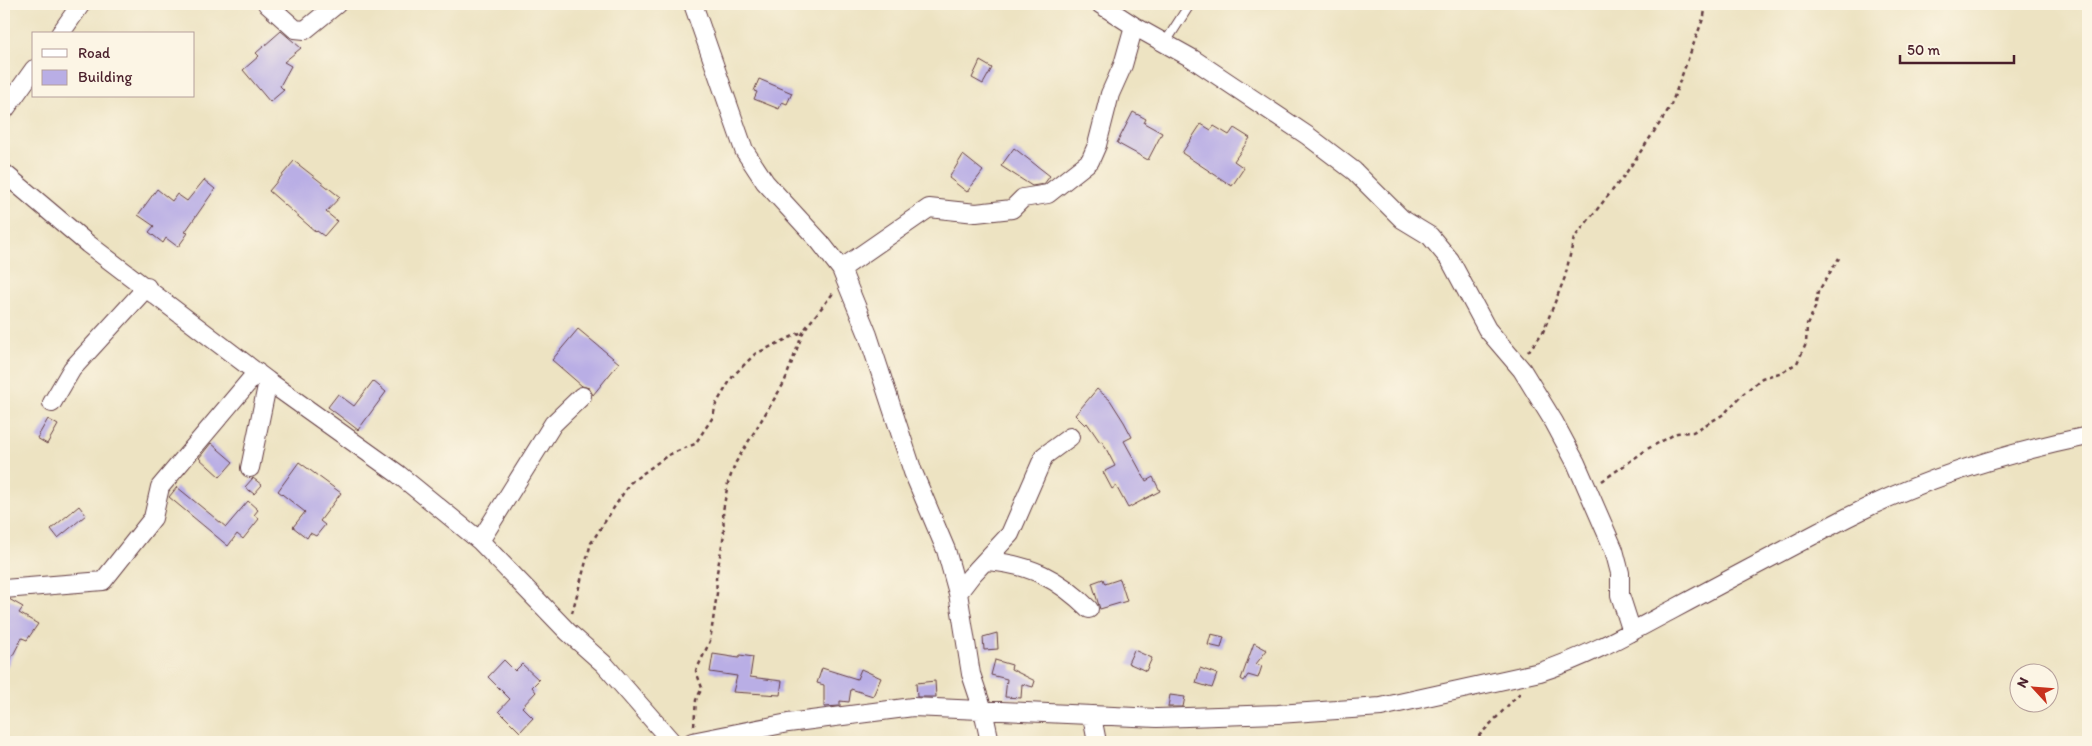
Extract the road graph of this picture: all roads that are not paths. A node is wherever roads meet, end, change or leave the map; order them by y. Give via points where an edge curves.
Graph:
1 (82, 4) edge
2 (267, 4) edge
3 (337, 4) edge
4 (693, 4) edge
5 (1100, 4) edge
6 (1190, 4) edge
7 (1134, 26) junction
8 (61, 32) edge
9 (1166, 43) junction
10 (32, 72) edge
11 (4, 111) edge
12 (4, 172) edge
13 (843, 274) junction
14 (147, 287) junction
15 (262, 376) junction
16 (582, 396) dead end
17 (52, 403) dead end
18 (2088, 436) edge
19 (1070, 437) dead end
20 (250, 468) dead end
21 (480, 542) junction
22 (986, 561) junction
23 (4, 588) edge
24 (958, 593) junction
25 (1089, 609) dead end
26 (1632, 632) junction
27 (983, 710) junction
28 (1092, 716) junction
29 (672, 742) edge
30 (692, 742) edge
31 (990, 742) edge
32 (1097, 742) edge

1 - 8 street
2 - 3 street via 295,29 305,30
4 - 13 street via 744,150 765,182 820,242
5 - 7 street
6 - 9 lane
7 - 9 street
7 - 13 street via 1123,65 1110,94 1098,145 1090,161 1048,194 1023,198 1012,209 976,213 929,208
9 - 26 street via 1314,140 1354,172 1402,219 1430,236 1450,260 1487,329 1522,370 1554,422 1588,489 1614,550 1620,573 1620,595
10 - 11 street
12 - 14 street via 88,244
13 - 24 street via 868,335 913,472 946,550
14 - 15 street
14 - 17 street via 72,370
15 - 20 street
15 - 21 street via 398,474
15 - 23 street via 160,487 153,518 103,581
16 - 21 street via 553,424
18 - 26 street via 2050,444 1929,481 1848,516
19 - 22 street via 1044,456 1010,534
21 - 29 street via 604,664
22 - 24 street
22 - 25 street via 1041,572 1070,590
24 - 27 street via 971,674
26 - 28 street via 1582,657 1540,672 1381,707 1158,718
27 - 28 street
27 - 30 street via 913,707 788,723
27 - 31 street
28 - 32 street

